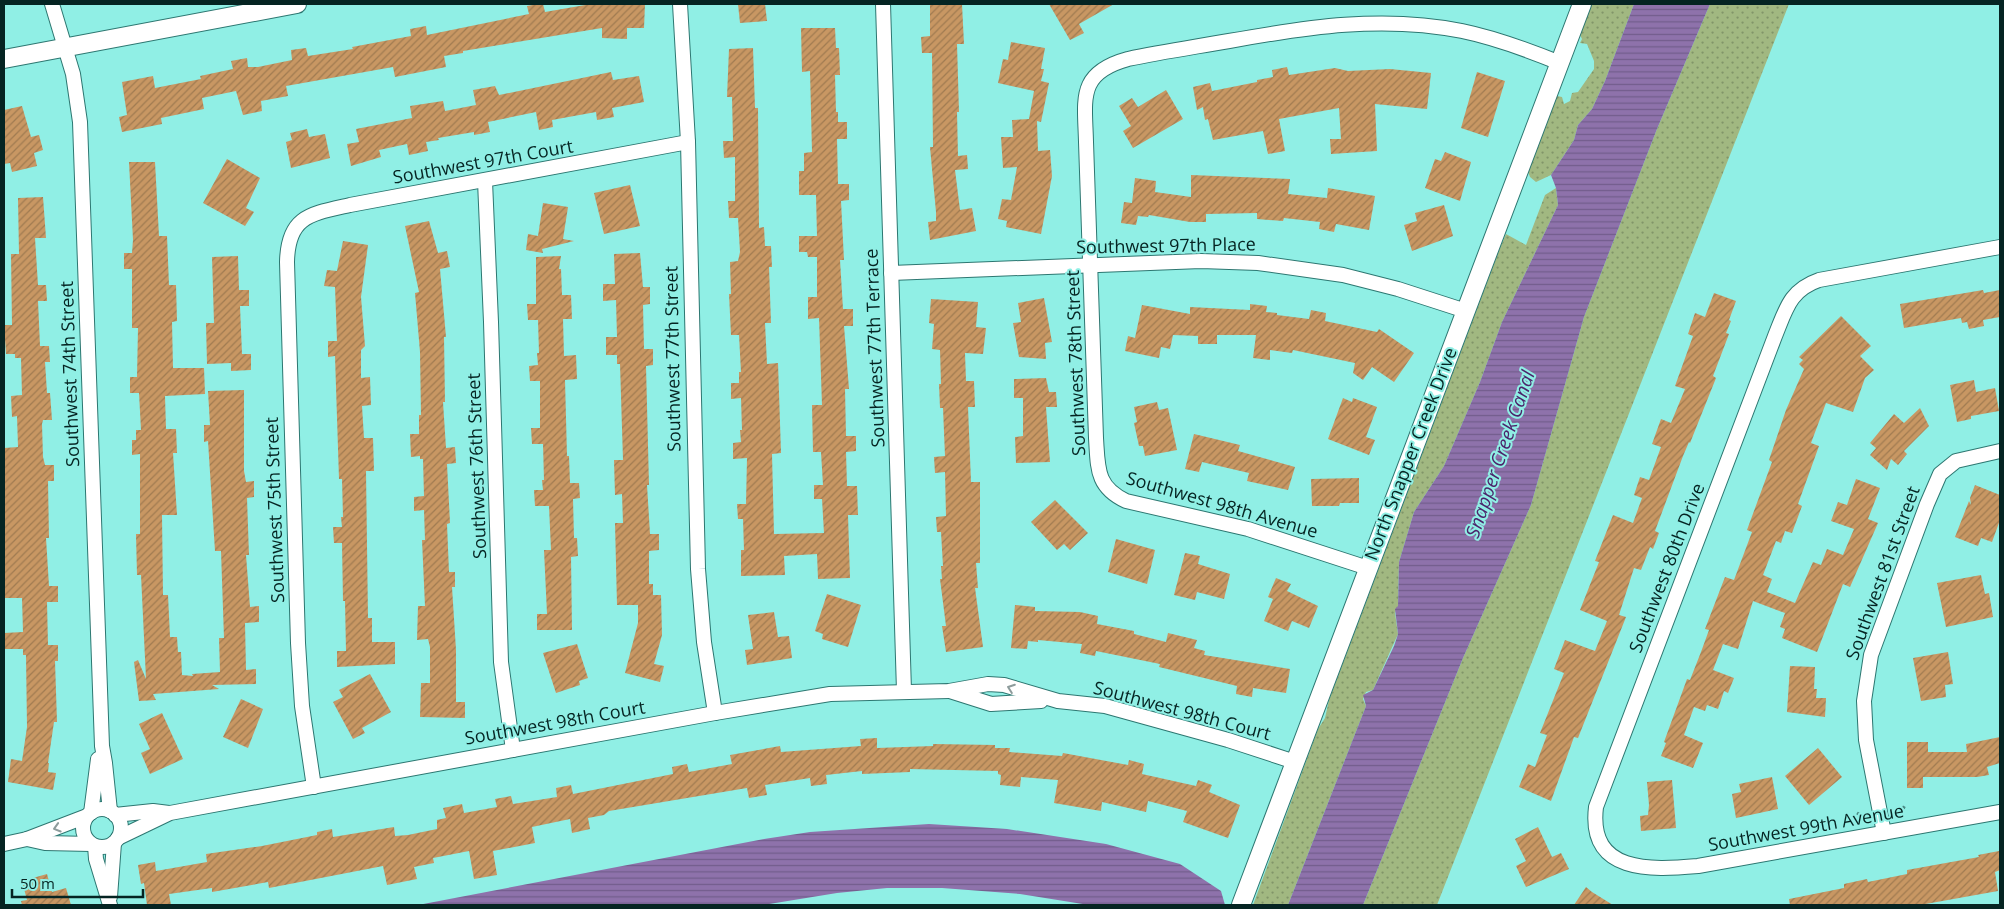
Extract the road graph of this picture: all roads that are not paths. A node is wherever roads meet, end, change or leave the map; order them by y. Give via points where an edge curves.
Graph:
1 (52, 4) edge
2 (297, 4) edge
3 (680, 4) edge
4 (883, 4) edge
5 (1582, 4) edge
6 (64, 48) junction
7 (4, 59) edge
8 (1560, 63) junction
9 (688, 142) junction
10 (485, 181) junction
11 (291, 232) joint
12 (2000, 247) edge
13 (1092, 265) junction
14 (891, 273) junction
15 (1466, 311) junction
16 (2000, 451) edge
17 (1101, 478) joint
18 (1368, 568) junction
19 (904, 691) junction
20 (949, 691) junction
21 (1058, 701) junction
22 (715, 713) junction
23 (102, 746) junction
24 (513, 750) junction
25 (1295, 762) junction
26 (314, 787) junction
27 (2000, 812) edge
28 (112, 813) junction
29 (170, 813) junction
30 (89, 814) junction
31 (1884, 833) junction
32 (27, 839) junction
33 (116, 840) junction
34 (4, 844) edge
35 (93, 845) junction
36 (1618, 860) joint
37 (110, 904) edge
38 (1241, 905) edge

1 - 6 street, Southwest 74th Street
2 - 6 street
3 - 9 street, Southwest 77th Street
4 - 14 street, Southwest 77th Terrace
5 - 8 street, North Snapper Creek Drive
6 - 7 street
6 - 23 street, Southwest 74th Street via 74,74 80,122
8 - 13 street, Southwest 78th Street via 1508,43 1463,31 1384,22 1288,30 1133,58 1100,70 1089,86 1086,104
8 - 15 street, North Snapper Creek Drive
9 - 10 street, Southwest 97th Court
9 - 22 street, Southwest 77th Street via 698,569 704,642
10 - 11 street, Southwest 97th Court via 336,208 306,218
10 - 24 street, Southwest 76th Street via 501,662
11 - 26 street, Southwest 75th Street via 287,262 298,643 302,706
12 - 36 street, Southwest 80th Drive via 1819,280 1800,288 1792,297 1596,807 1597,836 1602,847
13 - 14 street, Southwest 97th Place
13 - 15 street, Southwest 97th Place via 1201,261 1306,268 1398,289
13 - 17 street, Southwest 78th Street via 1096,438
14 - 19 street, Southwest 77th Terrace
15 - 18 street, North Snapper Creek Drive
16 - 31 street, Southwest 81st Street via 1956,461 1940,474 1889,603 1866,678 1866,740
17 - 18 street, Southwest 98th Avenue via 1109,491 1126,501 1248,529
18 - 25 street, North Snapper Creek Drive
19 - 20 street, Southwest 98th Court
19 - 22 street, Southwest 98th Court via 830,694
20 - 21 street, Southwest 98th Court via 991,704
21 -> 20 street, Southwest 98th Court via 997,684
21 - 25 street, Southwest 98th Court via 1105,706
22 - 24 street, Southwest 98th Court
23 - 28 street, Southwest 74th Street
23 - 30 street, Southwest 74th Street
24 - 26 street, Southwest 98th Court
25 - 38 street, North Snapper Creek Drive
26 - 29 street, Southwest 98th Court
27 - 31 street, Southwest 99th Avenue
28 - 29 street, Southwest 98th Court
28 - 30 street via 97,810
28 - 33 street via 120,826
29 - 33 street, Southwest 98th Court
30 -> 32 street
30 - 35 street via 83,828
31 - 36 street, Southwest 99th Avenue via 1698,866 1644,866
32 - 34 street
32 - 35 street
33 - 35 street via 105,847
33 - 37 street
35 - 37 street

